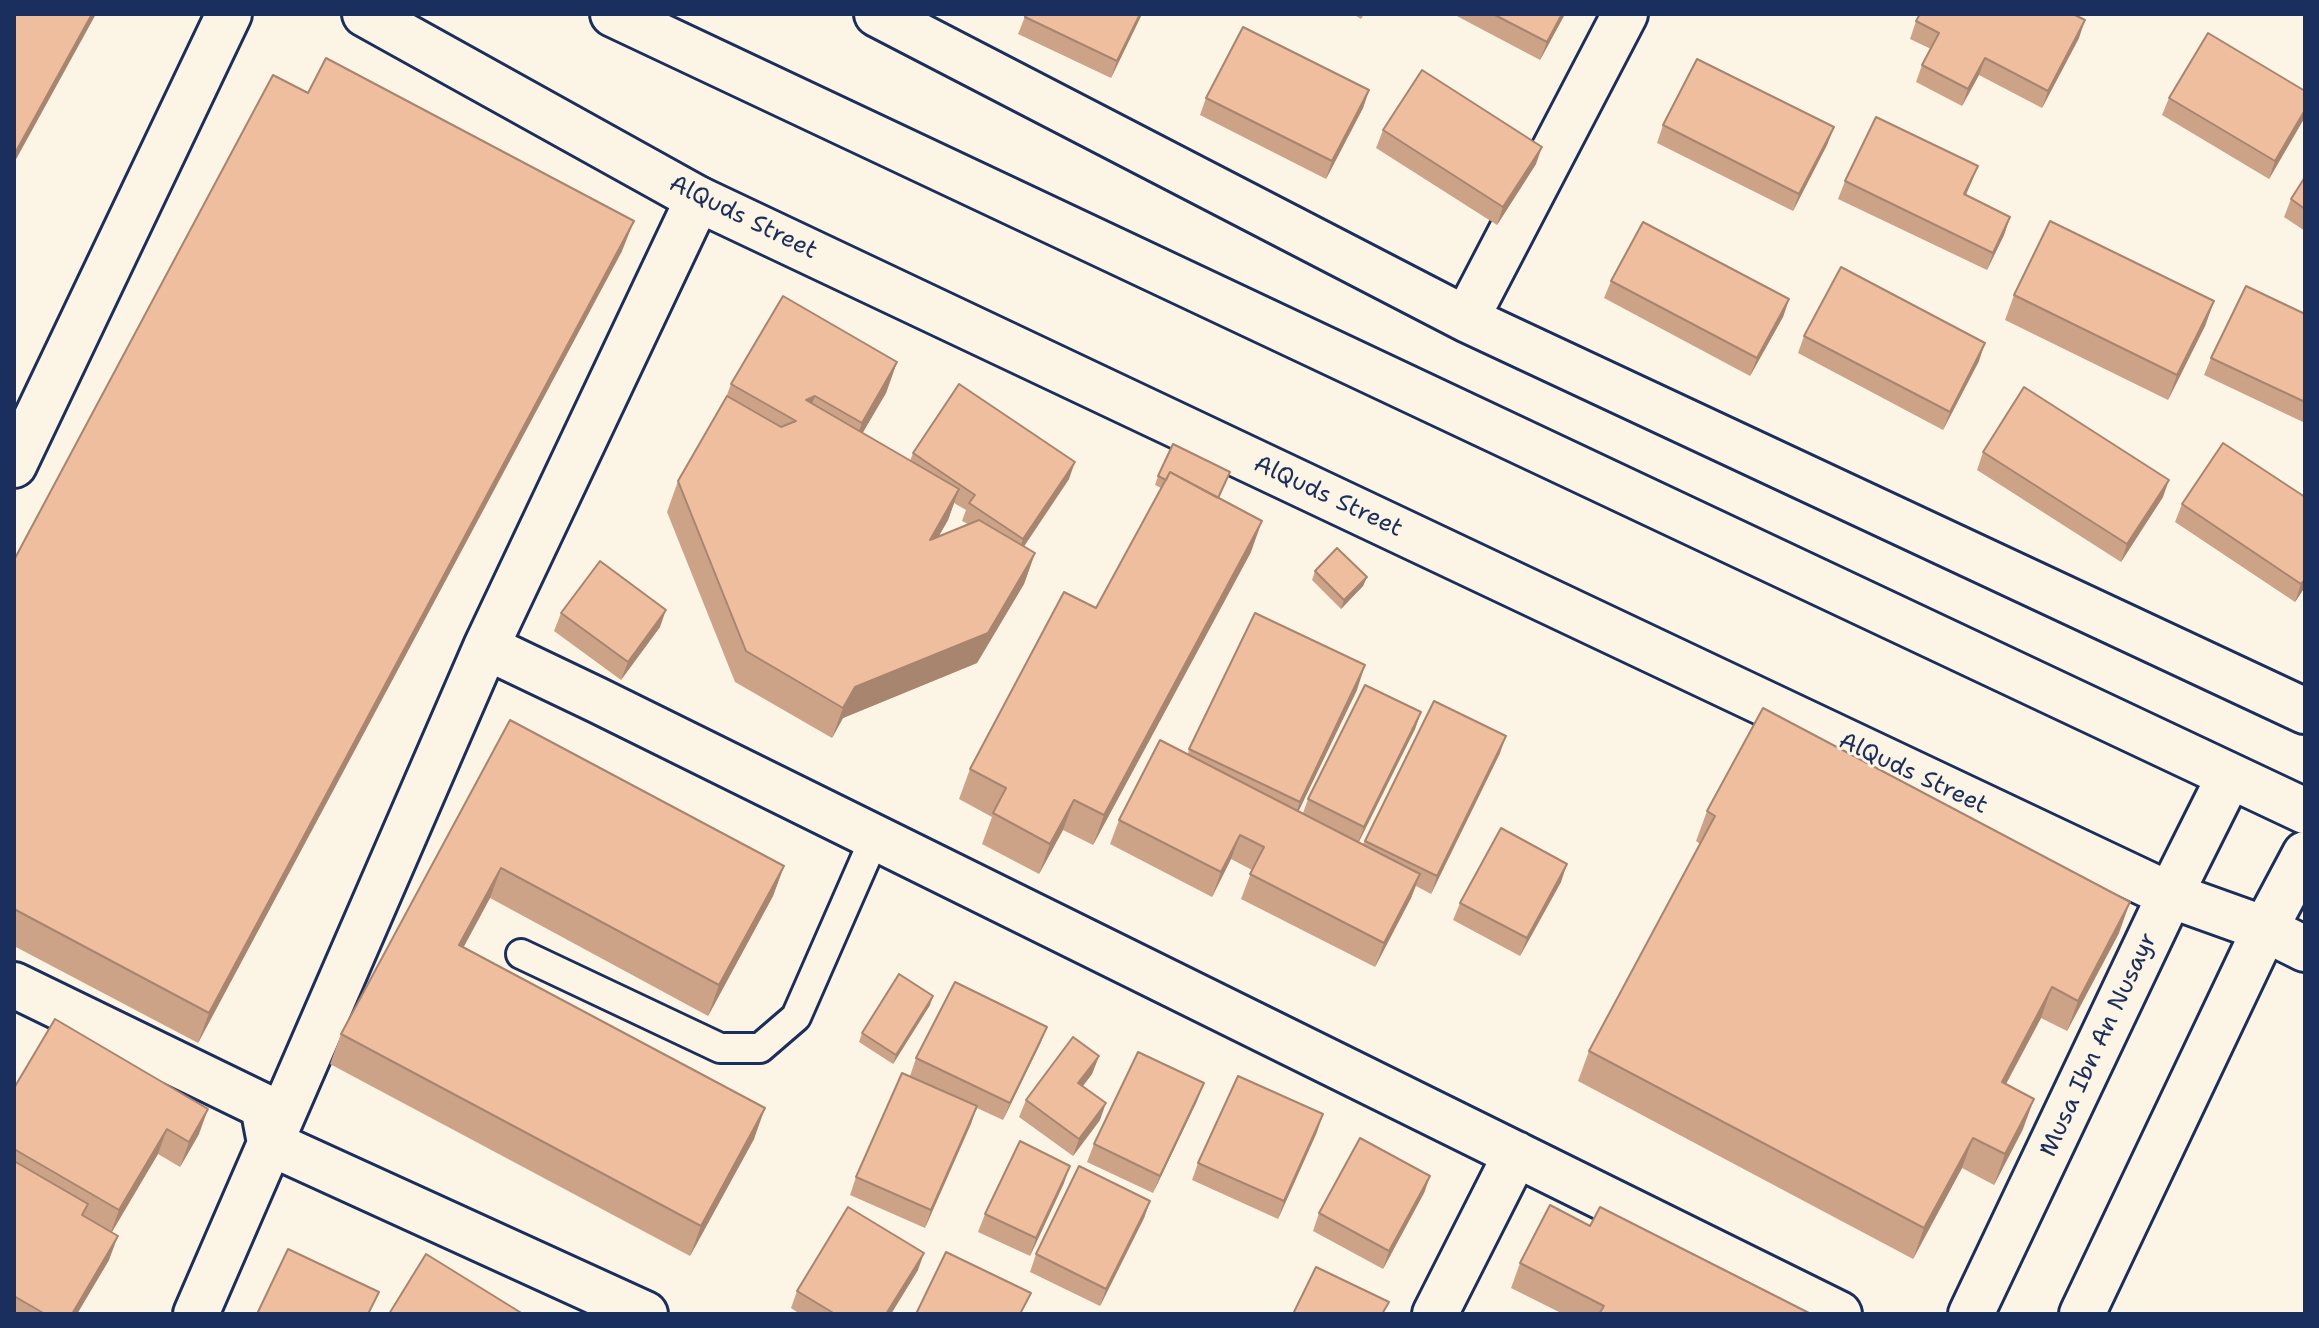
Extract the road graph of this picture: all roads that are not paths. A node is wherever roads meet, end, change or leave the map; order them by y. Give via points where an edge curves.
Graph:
1 (229, 14) edge
2 (365, 14) edge
3 (613, 14) edge
4 (877, 14) edge
5 (1625, 14) edge
6 (698, 199) junction
7 (1466, 319) junction
8 (14, 465) edge
9 (486, 647) junction
10 (2300, 695) edge
11 (2229, 777) junction
12 (2305, 811) edge
13 (875, 837) junction
14 (2305, 854) edge
15 (2170, 895) junction
16 (2265, 929) junction
17 (2305, 949) edge
18 (521, 954) dead end
19 (14, 985) edge
20 (270, 1143) junction
21 (1516, 1154) junction
22 (196, 1314) edge
23 (645, 1314) edge
24 (1435, 1314) edge
25 (1839, 1314) edge
26 (1971, 1314) edge
27 (2082, 1314) edge

1 - 8 street
2 - 6 street, AlQuds Street
3 - 11 street
4 - 7 street
5 - 7 street
6 - 9 street
6 - 15 street, AlQuds Street
7 - 10 street
9 - 13 street
9 - 20 street
11 - 12 street
11 - 15 street, Musa Ibn An Nusayr
13 - 18 lane via 796,1017 760,1048 720,1048
13 - 21 street
14 - 16 street
15 - 16 street, AlQuds Street
15 - 26 street, Musa Ibn An Nusayr
16 - 17 street, AlQuds Street
16 - 27 street
19 - 20 street via 263,1106
20 - 22 street
20 - 23 street
21 - 24 street
21 - 25 street

